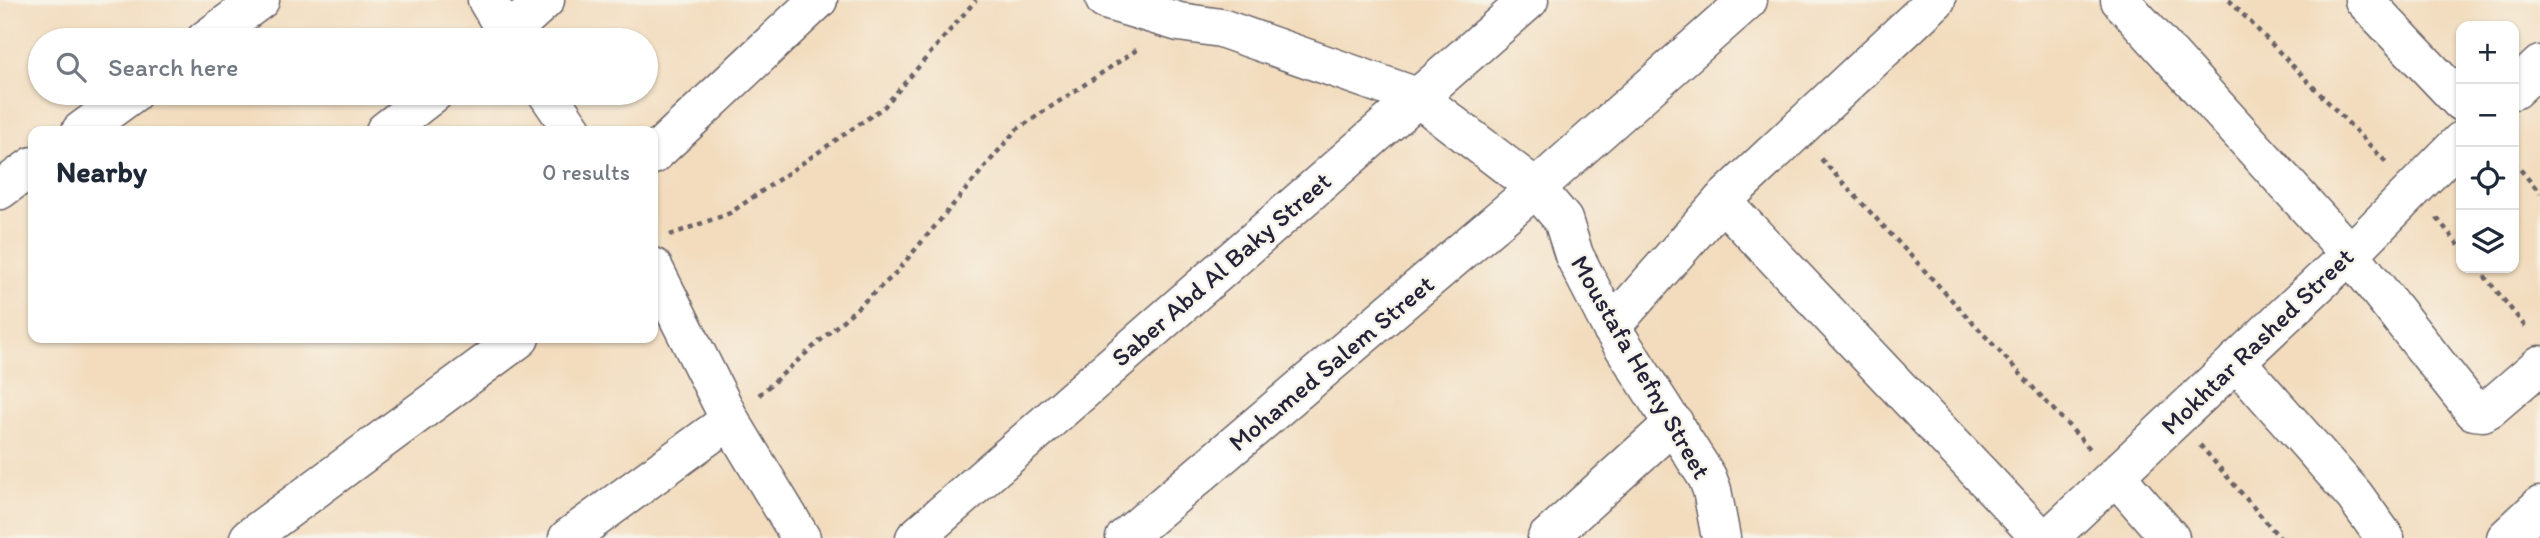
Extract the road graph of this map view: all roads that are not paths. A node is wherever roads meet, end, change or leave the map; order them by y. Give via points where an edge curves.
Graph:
1 (260, 0) edge
2 (487, 0) edge
3 (545, 0) edge
4 (818, 0) edge
5 (1105, 0) edge
6 (1529, 0) edge
7 (1748, 0) edge
8 (1936, 0) edge
9 (2120, 0) edge
10 (2364, 0) edge
11 (222, 28) edge
12 (502, 28) edge
13 (517, 28) edge
14 (2540, 65) edge
15 (2519, 85) edge
16 (1417, 97) junction
17 (2456, 97) edge
18 (117, 105) edge
19 (419, 105) edge
20 (555, 105) edge
21 (88, 126) edge
22 (391, 126) edge
23 (570, 126) edge
24 (2456, 146) edge
25 (658, 150) edge
26 (28, 170) edge
27 (1536, 188) junction
28 (0, 190) edge
29 (1722, 201) junction
30 (659, 252) edge
31 (2350, 254) junction
32 (1611, 327) junction
33 (513, 343) edge
34 (2536, 350) edge
35 (2236, 361) junction
36 (730, 420) junction
37 (1674, 423) junction
38 (2116, 476) junction
39 (2540, 506) edge
40 (249, 538) edge
41 (568, 538) edge
42 (801, 538) edge
43 (915, 538) edge
44 (1125, 538) edge
45 (1546, 538) edge
46 (1721, 538) edge
47 (2041, 538) edge
48 (2049, 538) edge
49 (2170, 538) edge
50 (2385, 538) edge
51 (2505, 538) edge

1 - 11 street
2 - 12 street
3 - 13 street
4 - 25 street
5 - 16 street, Moustafa Hefny Street via 1179,22 1221,28
6 - 16 street, Saber Abd Al Baky Street
7 - 27 street, Mohamed Salem Street
8 - 29 street
9 - 31 street
10 - 17 street
14 - 15 street
16 - 27 street, Moustafa Hefny Street
16 - 43 street, Saber Abd Al Baky Street
18 - 21 street
19 - 22 street
20 - 23 street
24 - 31 street, Mokhtar Rashed Street
26 - 28 street
27 - 32 street, Moustafa Hefny Street via 1563,220 1574,255
27 - 44 street, Mohamed Salem Street
29 - 32 street
29 - 47 street
30 - 36 street
31 - 34 street via 2474,411 2490,408
31 - 35 street, Mokhtar Rashed Street
32 - 37 street, Moustafa Hefny Street
33 - 40 street
35 - 38 street, Mokhtar Rashed Street
35 - 50 street via 2354,495
36 - 41 street
36 - 42 street
37 - 45 street
37 - 46 street, Moustafa Hefny Street via 1707,477
38 - 48 street, Mokhtar Rashed Street
38 - 49 street
39 - 51 street

